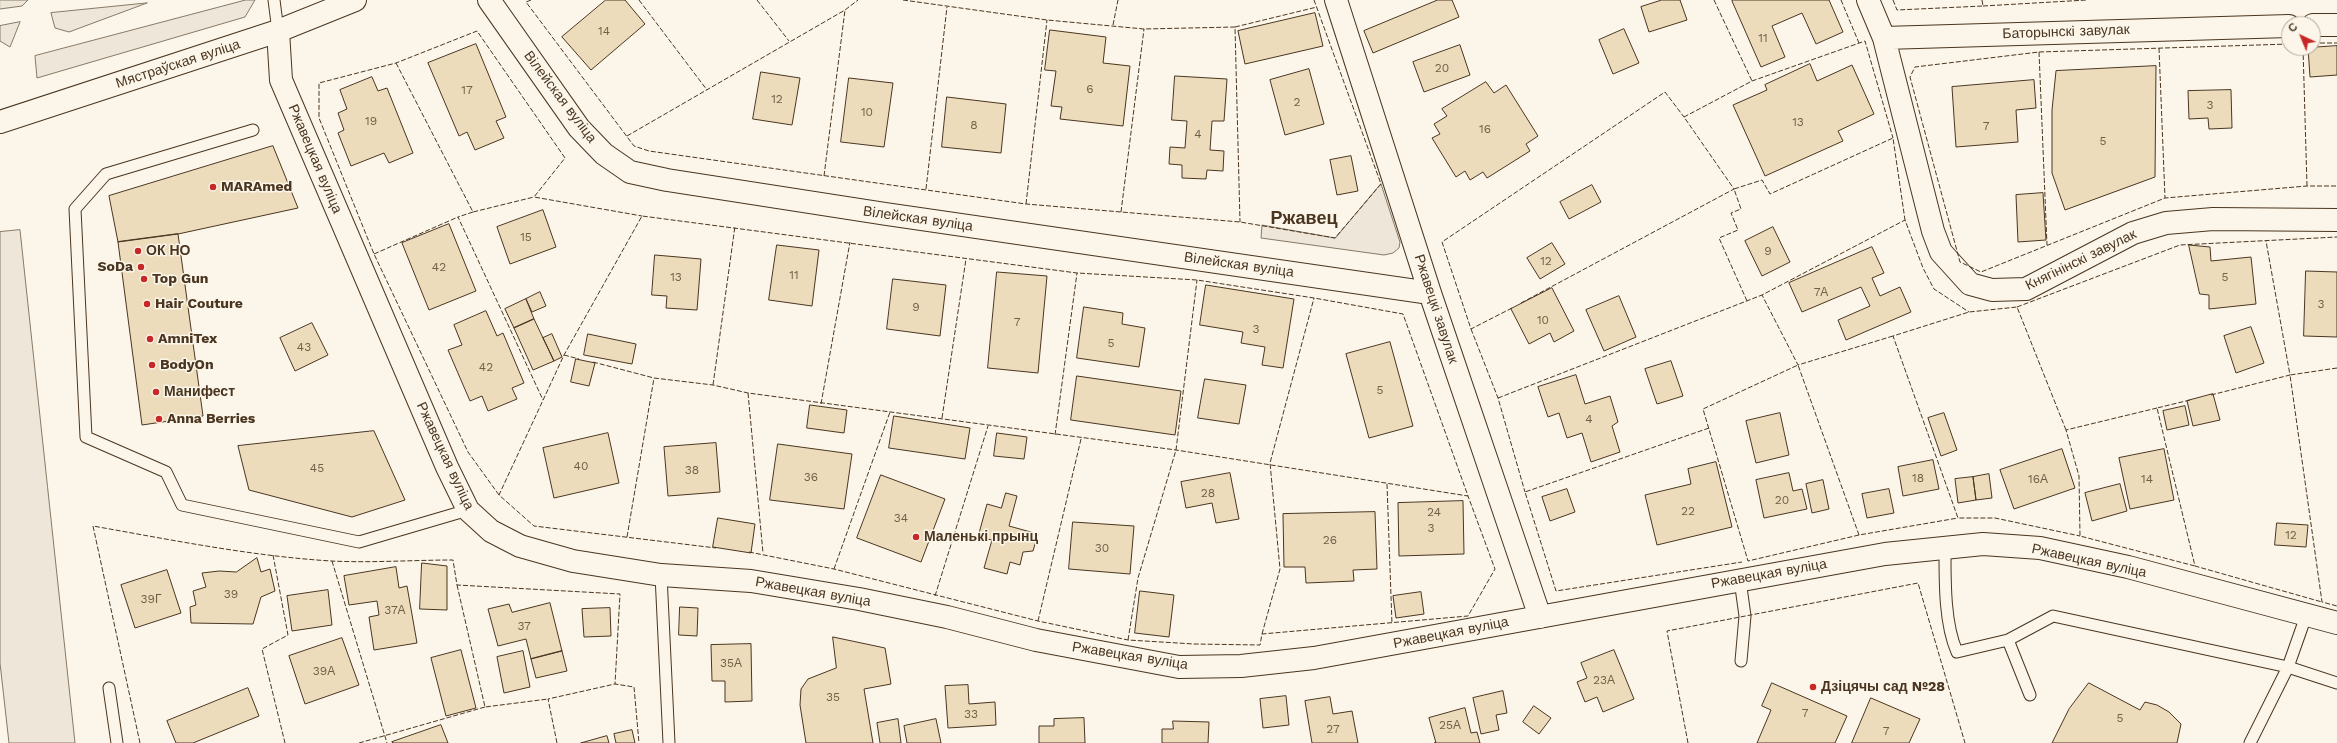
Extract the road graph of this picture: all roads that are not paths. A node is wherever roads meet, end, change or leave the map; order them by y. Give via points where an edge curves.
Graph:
1 (274, 0) edge
2 (354, 0) edge
3 (489, 0) edge
4 (1336, 0) edge
5 (1868, 0) edge
6 (2337, 25) edge
7 (2281, 26) edge
8 (2321, 26) edge
9 (278, 31) junction
10 (1884, 38) junction
11 (0, 122) edge
12 (253, 130) dead end
13 (2337, 220) edge
14 (1430, 293) junction
15 (468, 510) junction
16 (1945, 546) junction
17 (661, 575) junction
18 (1740, 580) junction
19 (2306, 616) junction
20 (1540, 617) junction
21 (2337, 623) edge
22 (2008, 640) junction
23 (1741, 661) dead end
24 (2288, 668) junction
25 (2337, 683) edge
26 (109, 688) dead end
27 (2030, 695) dead end
28 (117, 743) edge
29 (668, 743) edge
30 (2250, 743) edge

1 - 9 lane
2 - 9 street, Мястраўская вуліца
3 - 14 street, Вілейская вуліца via 579,128 604,154 630,172 886,214
4 - 14 street, Ржавецкі завулак
5 - 10 street
6 - 8 street
7 - 10 street, Баторынскі завулак
9 - 11 street, Мястраўская вуліца
9 - 15 street, Ржавецкая вуліца via 281,80 447,467
10 - 13 street, Княгінінскі завулак via 1933,231 1941,252 1970,284 1992,290 2026,289 2133,233 2166,223 2213,219
12 - 15 lane via 106,174 75,209 86,437 166,472 182,504 359,542
14 - 20 street, Ржавецкі завулак
15 - 17 street, Ржавецкая вуліца via 491,531 520,546 573,561
16 - 18 street, Ржавецкая вуліца
16 - 19 street, Ржавецкая вуліца via 1983,544 2040,548 2128,567
16 - 22 lane via 1951,639 1957,652
17 - 20 street, Ржавецкая вуліца via 751,581 859,599 947,617 1036,640 1179,667 1241,666 1314,658
17 - 29 lane
18 - 20 street, Ржавецкая вуліца
18 - 23 lane via 1745,616
19 - 21 street, Ржавецкая вуліца
19 - 24 lane
22 - 24 lane via 2053,616
22 - 27 lane
24 - 25 lane
24 - 30 lane
26 - 28 lane

